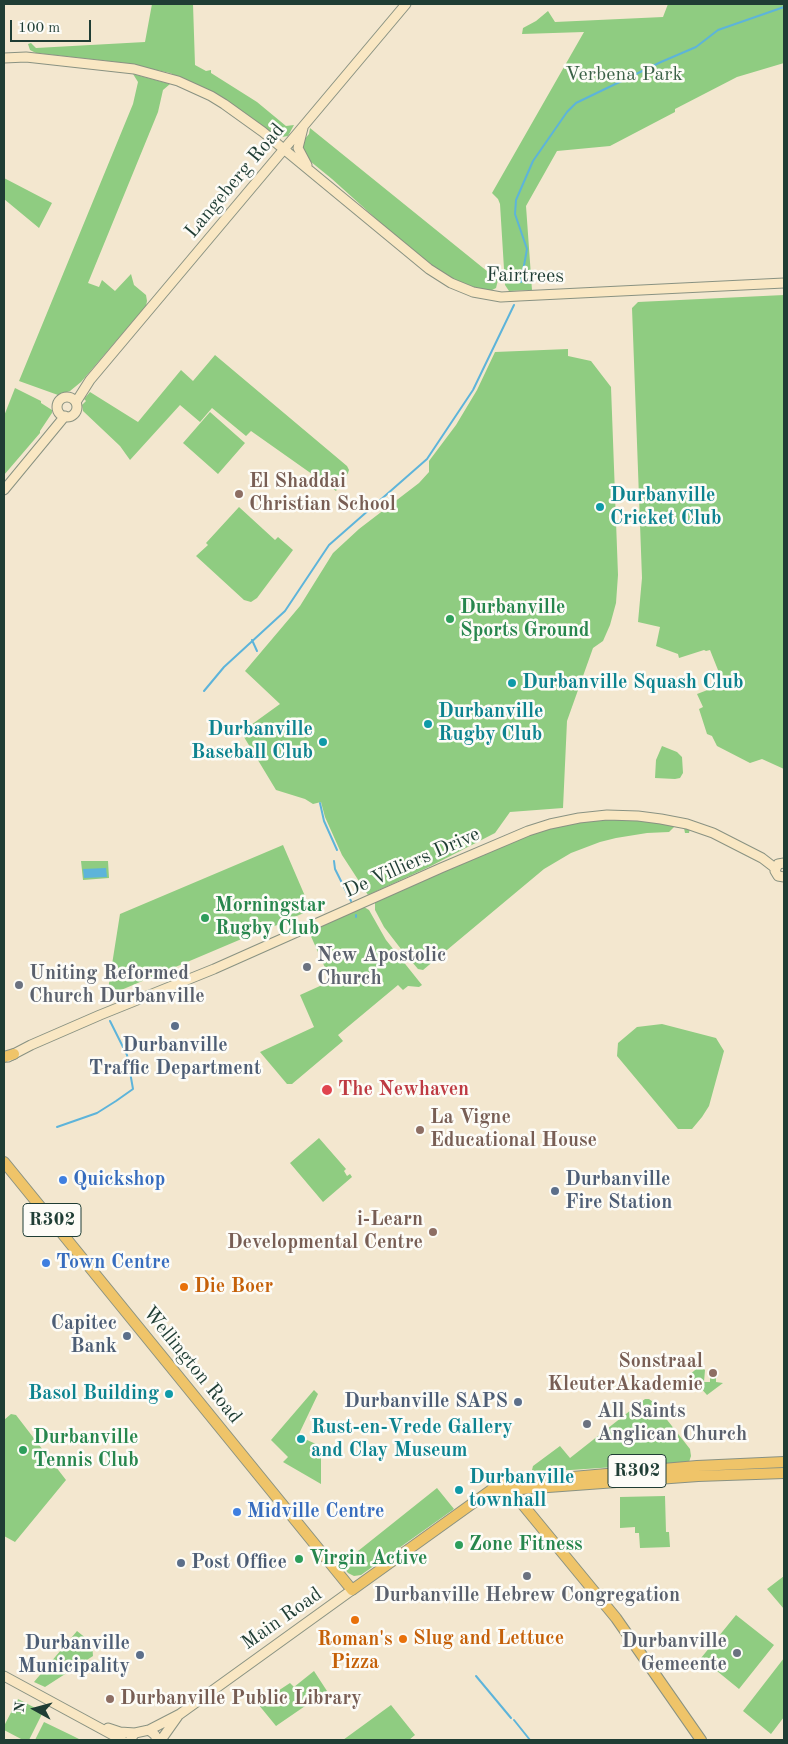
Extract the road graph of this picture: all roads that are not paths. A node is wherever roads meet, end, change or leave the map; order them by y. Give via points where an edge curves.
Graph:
1 (406, 4) edge
2 (4, 58) edge
3 (304, 125) junction
4 (284, 149) junction
5 (310, 170) junction
6 (784, 283) edge
7 (73, 400) junction
8 (62, 414) junction
9 (4, 481) edge
10 (4, 490) edge
11 (779, 865) edge
12 (784, 878) edge
13 (7, 1057) edge
14 (4, 1162) edge
15 (784, 1462) edge
16 (784, 1473) edge
17 (508, 1486) junction
18 (538, 1487) junction
19 (540, 1524) junction
20 (352, 1590) junction
21 (4, 1676) edge
22 (180, 1714) junction
23 (85, 1719) junction
24 (149, 1730) junction
25 (133, 1737) edge
26 (122, 1740) edge
27 (159, 1740) edge
28 (701, 1740) edge

1 - 3 main road, Langeberg Road
2 - 4 main road, Fairtrees via 88,63 166,77 224,104
3 - 4 main road, Langeberg Road
3 - 5 main road via 298,148
4 - 5 main road, Fairtrees
4 - 7 main road, Langeberg Road
5 - 6 main road, Fairtrees via 430,269 452,283 478,293 501,297
7 - 8 main road via 77,408 75,412 70,416
7 - 8 main road via 64,397 59,401 58,408
8 - 9 main road
8 - 10 main road
11 - 12 main road, De Villiers Drive via 778,876
11 - 13 main road, De Villiers Drive via 712,833 662,819 607,815 550,824 256,951 100,1014
14 - 20 main road, Wellington Road / R302
15 - 17 main road, R302 via 697,1466
16 - 18 main road, R302
17 - 18 main road, R302
17 - 19 main road
17 - 20 main road, Main Road / R302 via 494,1488
18 - 19 main road via 530,1493 528,1501
19 - 28 main road via 616,1618
20 - 22 main road, Main Road
21 - 23 main road
22 - 24 main road, Main Road
22 - 27 main road, Main Road
23 - 25 main road
23 - 26 main road
24 - 25 main road, Main Road
24 - 27 main road

